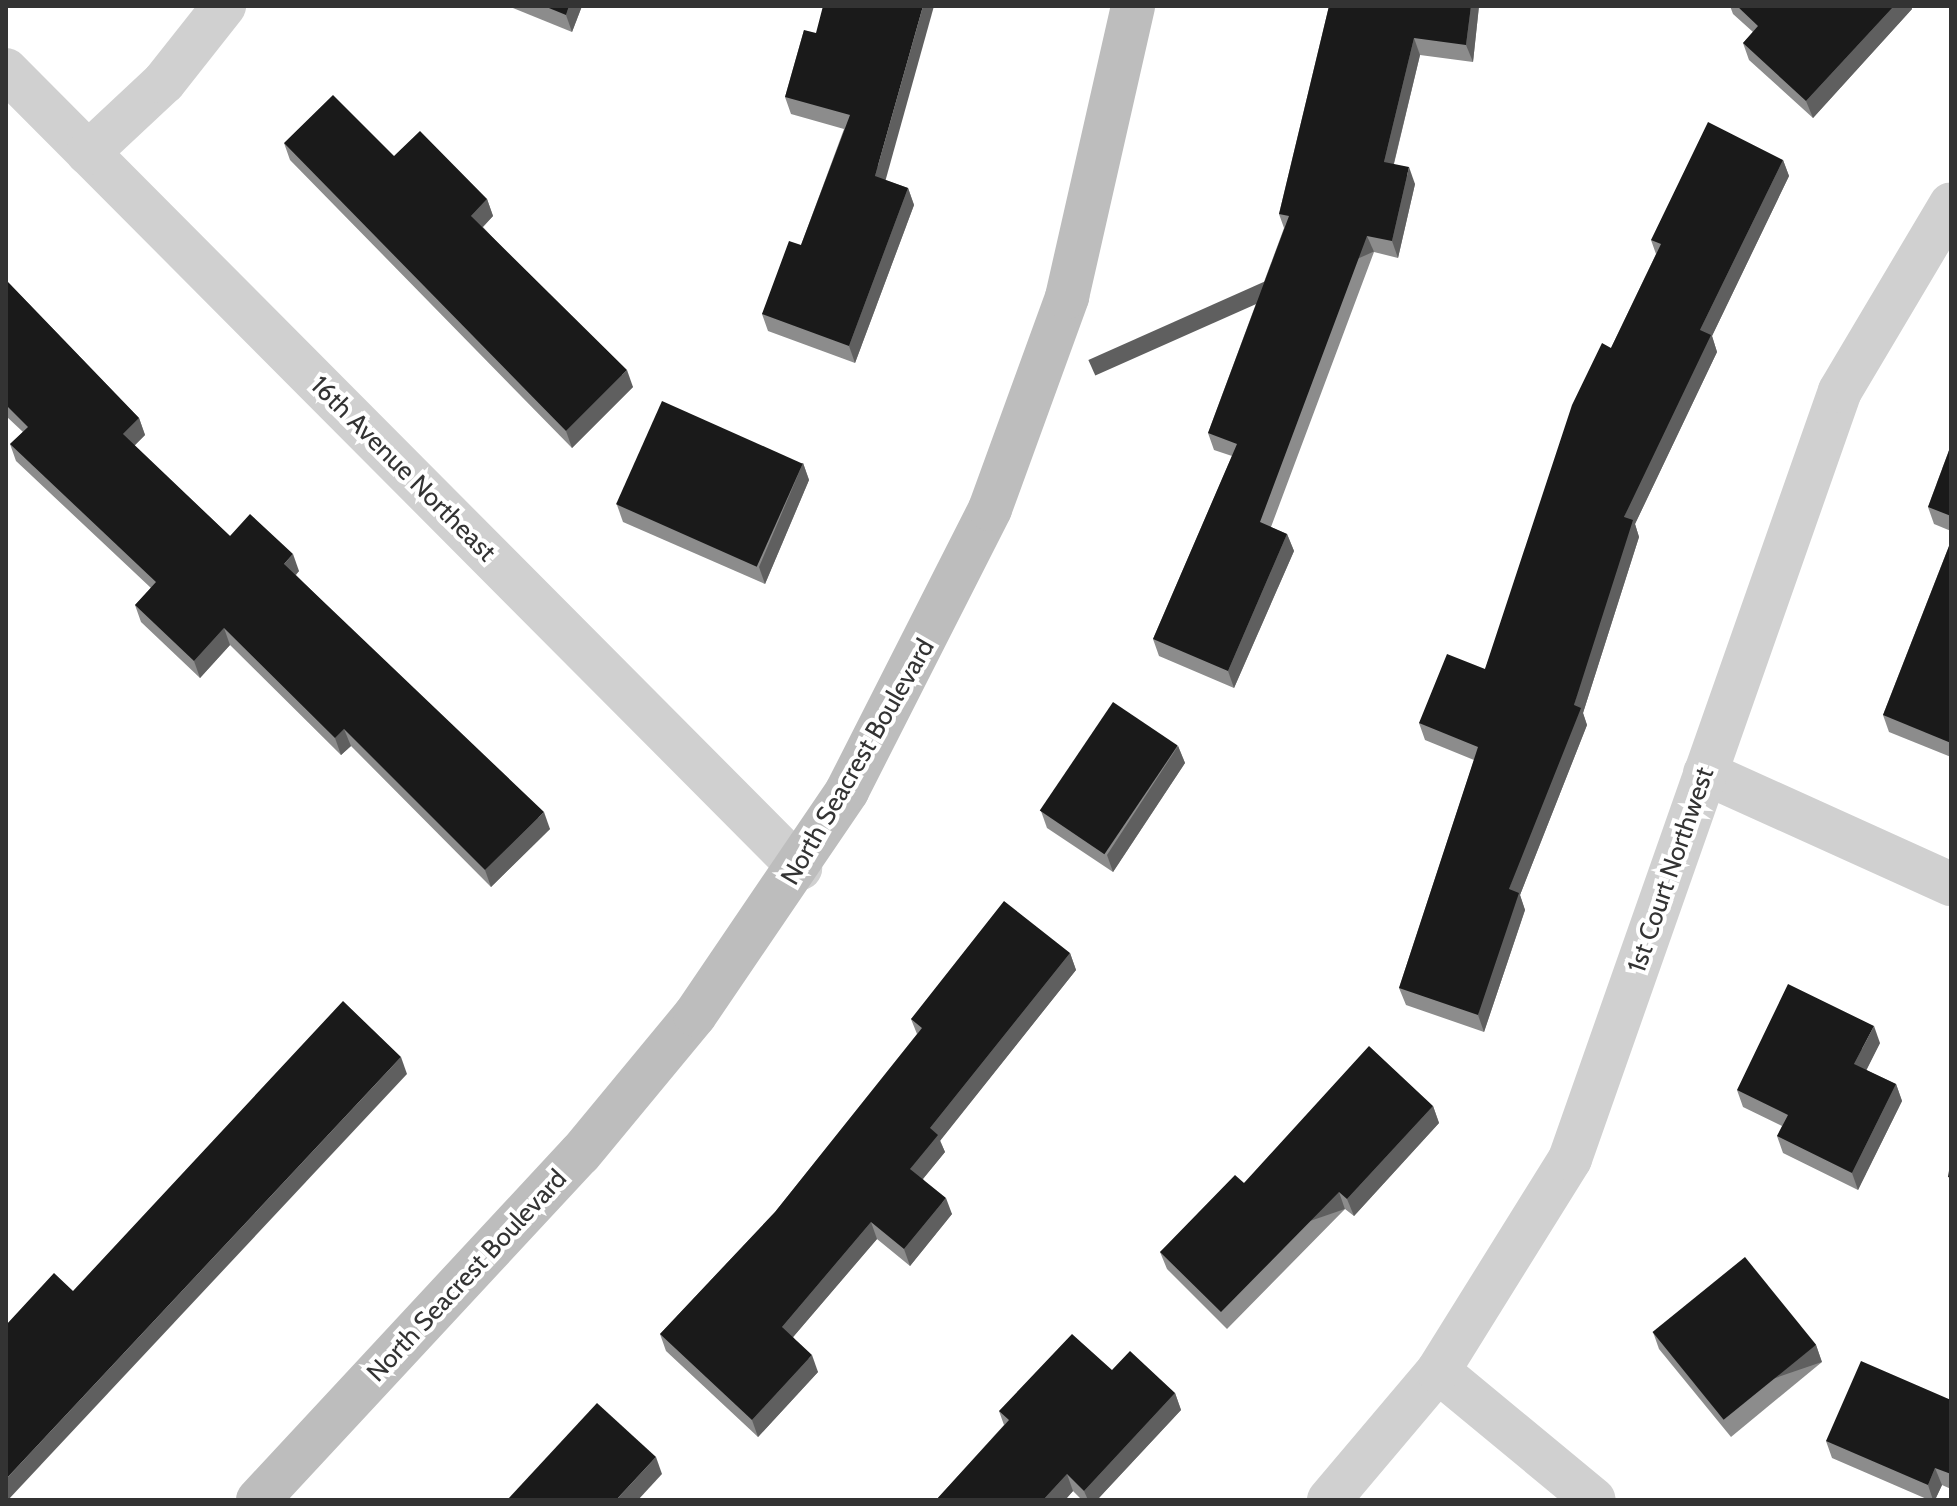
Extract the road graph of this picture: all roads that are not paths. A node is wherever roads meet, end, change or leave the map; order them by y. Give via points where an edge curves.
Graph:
1 (224, 6) edge
2 (1133, 6) edge
3 (6, 70) edge
4 (88, 153) junction
5 (1951, 204) edge
6 (1705, 773) junction
7 (800, 868) junction
8 (1951, 884) edge
9 (1438, 1371) junction
10 (258, 1500) edge
11 (1329, 1500) edge
12 (1594, 1500) edge

1 - 4 street via 164,82
2 - 7 street, North Seacrest Boulevard via 1067,297 990,509 934,633
3 - 4 street, 16th Avenue Northeast
4 - 7 street, 16th Avenue Northeast
5 - 6 street, 1st Court Northwest via 1840,391
6 - 8 street
6 - 9 street, 1st Court Northwest via 1570,1159 1517,1256
7 - 10 street, North Seacrest Boulevard via 695,1015 580,1154
9 - 11 street, 1st Court Northwest
9 - 12 street

